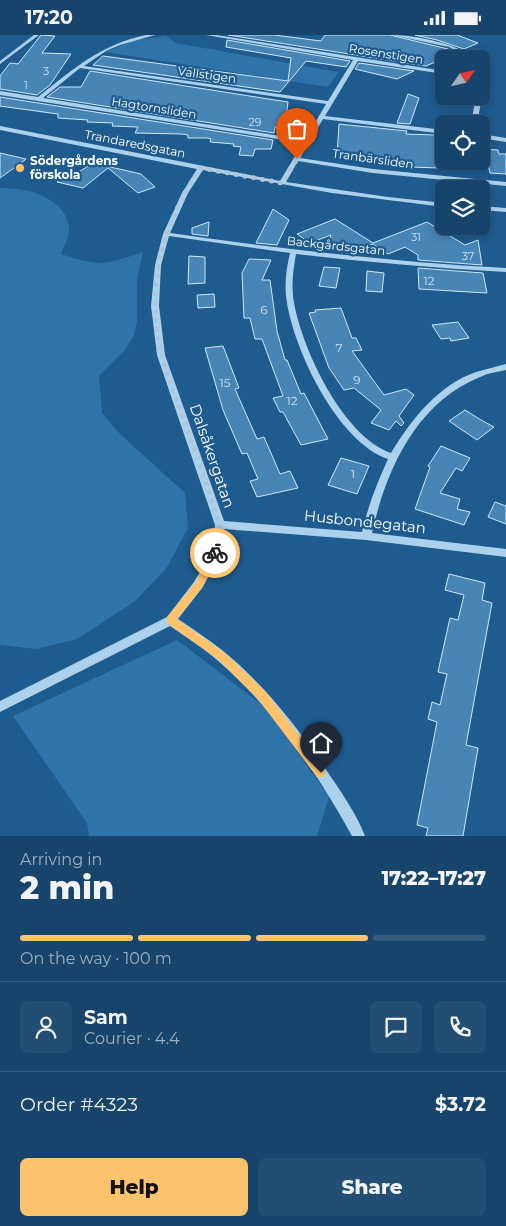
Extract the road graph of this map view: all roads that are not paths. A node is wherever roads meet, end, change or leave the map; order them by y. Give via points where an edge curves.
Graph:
1 (38, 35) edge
2 (153, 35) edge
3 (208, 35) edge
4 (394, 35) edge
5 (458, 50) edge
6 (356, 59) junction
7 (0, 63) edge
8 (81, 67) junction
9 (435, 72) edge
10 (0, 93) edge
11 (39, 99) junction
12 (329, 103) junction
13 (322, 117) junction
14 (0, 128) edge
15 (435, 131) edge
16 (490, 138) edge
17 (506, 140) edge
18 (306, 142) junction
19 (297, 159) junction
20 (201, 168) junction
21 (282, 183) junction
22 (506, 184) edge
23 (435, 204) edge
24 (490, 209) edge
25 (506, 211) edge
26 (166, 234) junction
27 (293, 253) junction
28 (506, 270) edge
29 (506, 367) edge
30 (393, 457) junction
31 (220, 525) junction
32 (366, 536) junction
33 (506, 553) edge
34 (170, 620) junction
35 (0, 707) edge
36 (359, 836) edge

1 - 7 street
2 - 8 street via 111,46
3 - 6 street, Rosenstigen
4 - 5 street
6 - 9 street, Rosenstigen
6 - 12 street
8 - 11 street
8 - 12 street, Vallstigen
10 - 11 street, Hagtornsliden
11 - 18 street, Hagtornsliden
12 - 13 street
13 - 15 street
13 - 18 street
14 - 20 street, Trandaredsgatan
16 - 17 street
18 - 19 street
19 - 21 street
19 - 22 street, Tranbärsliden via 382,172
20 - 21 street, Trandaredsgatan
20 - 26 street, Dalsåkergatan
21 - 23 street, Trandaredsgatan
24 - 25 street
26 - 27 street, Backgårdsgatan
26 - 31 street, Dalsåkergatan via 158,265 155,306 162,355
27 - 28 street, Backgårdsgatan via 413,266
27 - 30 street via 288,263 288,293 302,345 324,392 348,425 375,450
29 - 30 street via 466,381 437,399 415,422
30 - 32 street via 370,516
31 - 32 street, Husbondegatan
31 - 34 street, Dalsåkergatan via 214,555 198,585
32 - 33 street, Husbondegatan
34 - 35 street, Dalsåkergatan
34 - 36 street via 222,657 262,695 312,758

